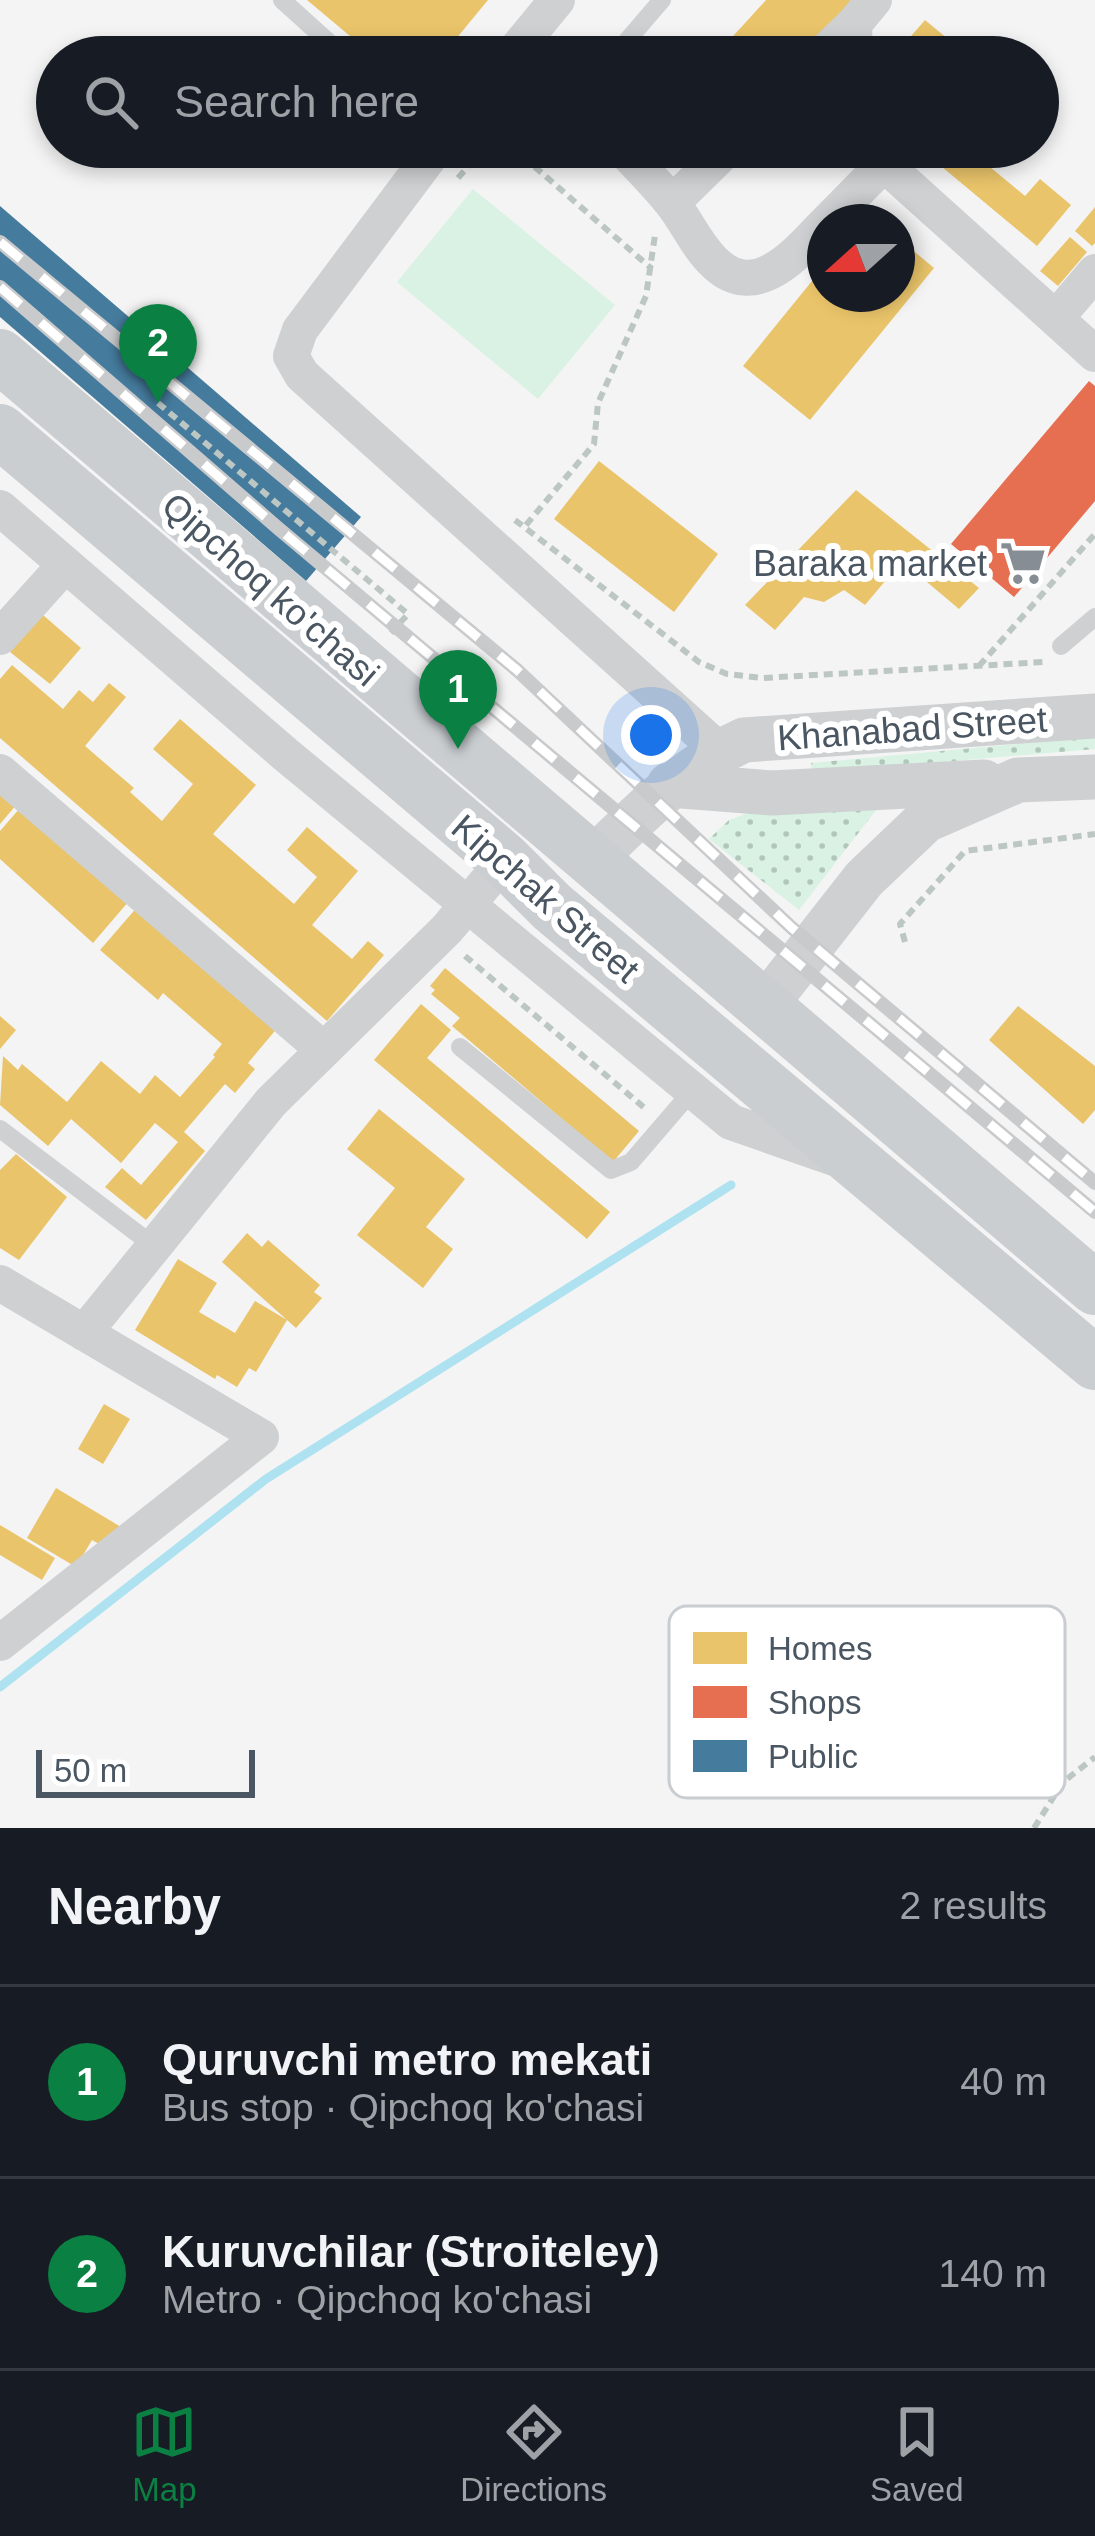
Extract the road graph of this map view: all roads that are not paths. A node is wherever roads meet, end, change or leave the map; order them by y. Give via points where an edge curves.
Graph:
1 (281, 0) edge
2 (556, 0) edge
3 (662, 0) edge
4 (321, 36) edge
5 (527, 36) edge
6 (631, 36) edge
7 (421, 168) edge
8 (640, 168) edge
9 (708, 168) edge
10 (870, 168) edge
11 (892, 168) edge
12 (672, 203) junction
13 (841, 204) edge
14 (807, 241) edge
15 (1095, 272) edge
16 (1057, 317) junction
17 (1095, 354) edge
18 (0, 356) edge
19 (0, 431) edge
20 (0, 508) edge
21 (65, 565) junction
22 (1095, 617) edge
23 (0, 637) edge
24 (1060, 653) road end
25 (1095, 716) edge
26 (720, 751) junction
27 (0, 772) edge
28 (1095, 777) edge
29 (1018, 780) junction
30 (669, 785) junction
31 (505, 860) junction
32 (590, 862) junction
33 (469, 906) junction
34 (552, 907) junction
35 (763, 1008) junction
36 (460, 1046) dead end
37 (324, 1050) junction
38 (709, 1072) junction
39 (0, 1129) edge
40 (154, 1246) junction
41 (0, 1283) edge
42 (1095, 1288) edge
43 (84, 1333) junction
44 (1095, 1363) edge
45 (0, 1643) edge

1 - 4 lane
2 - 5 street
3 - 6 lane
7 - 26 street via 300,330 291,356 302,375
8 - 12 street
9 - 12 street
10 - 13 street
11 - 16 street
12 - 14 street via 713,262 736,276 764,276
15 - 16 street
16 - 17 street
18 - 32 main road, Qipchoq ko'chasi
19 - 31 main road, Kipchak Street
20 - 21 street
21 - 23 street
21 - 33 street
22 - 24 lane
25 - 26 street, Khanabad Street via 778,736
26 - 30 street, Khanabad Street
27 - 37 street
28 - 29 street, Khanabad Street
29 - 30 street via 772,793
29 - 35 street, Khanabad Street via 904,837
30 - 32 street, Khanabad Street
31 - 33 street
31 - 34 main road, Kipchak Street
32 - 34 main road
32 - 35 main road, Qipchoq ko'chasi
33 - 37 street
33 - 38 street
34 - 38 main road, Kipchak Street
35 - 38 main road
35 - 42 main road
36 - 38 lane via 611,1170 631,1162
37 - 40 street
38 - 44 main road, Kipchak Street via 864,1170
39 - 40 lane
40 - 43 street
41 - 43 street
43 - 45 street via 261,1437

